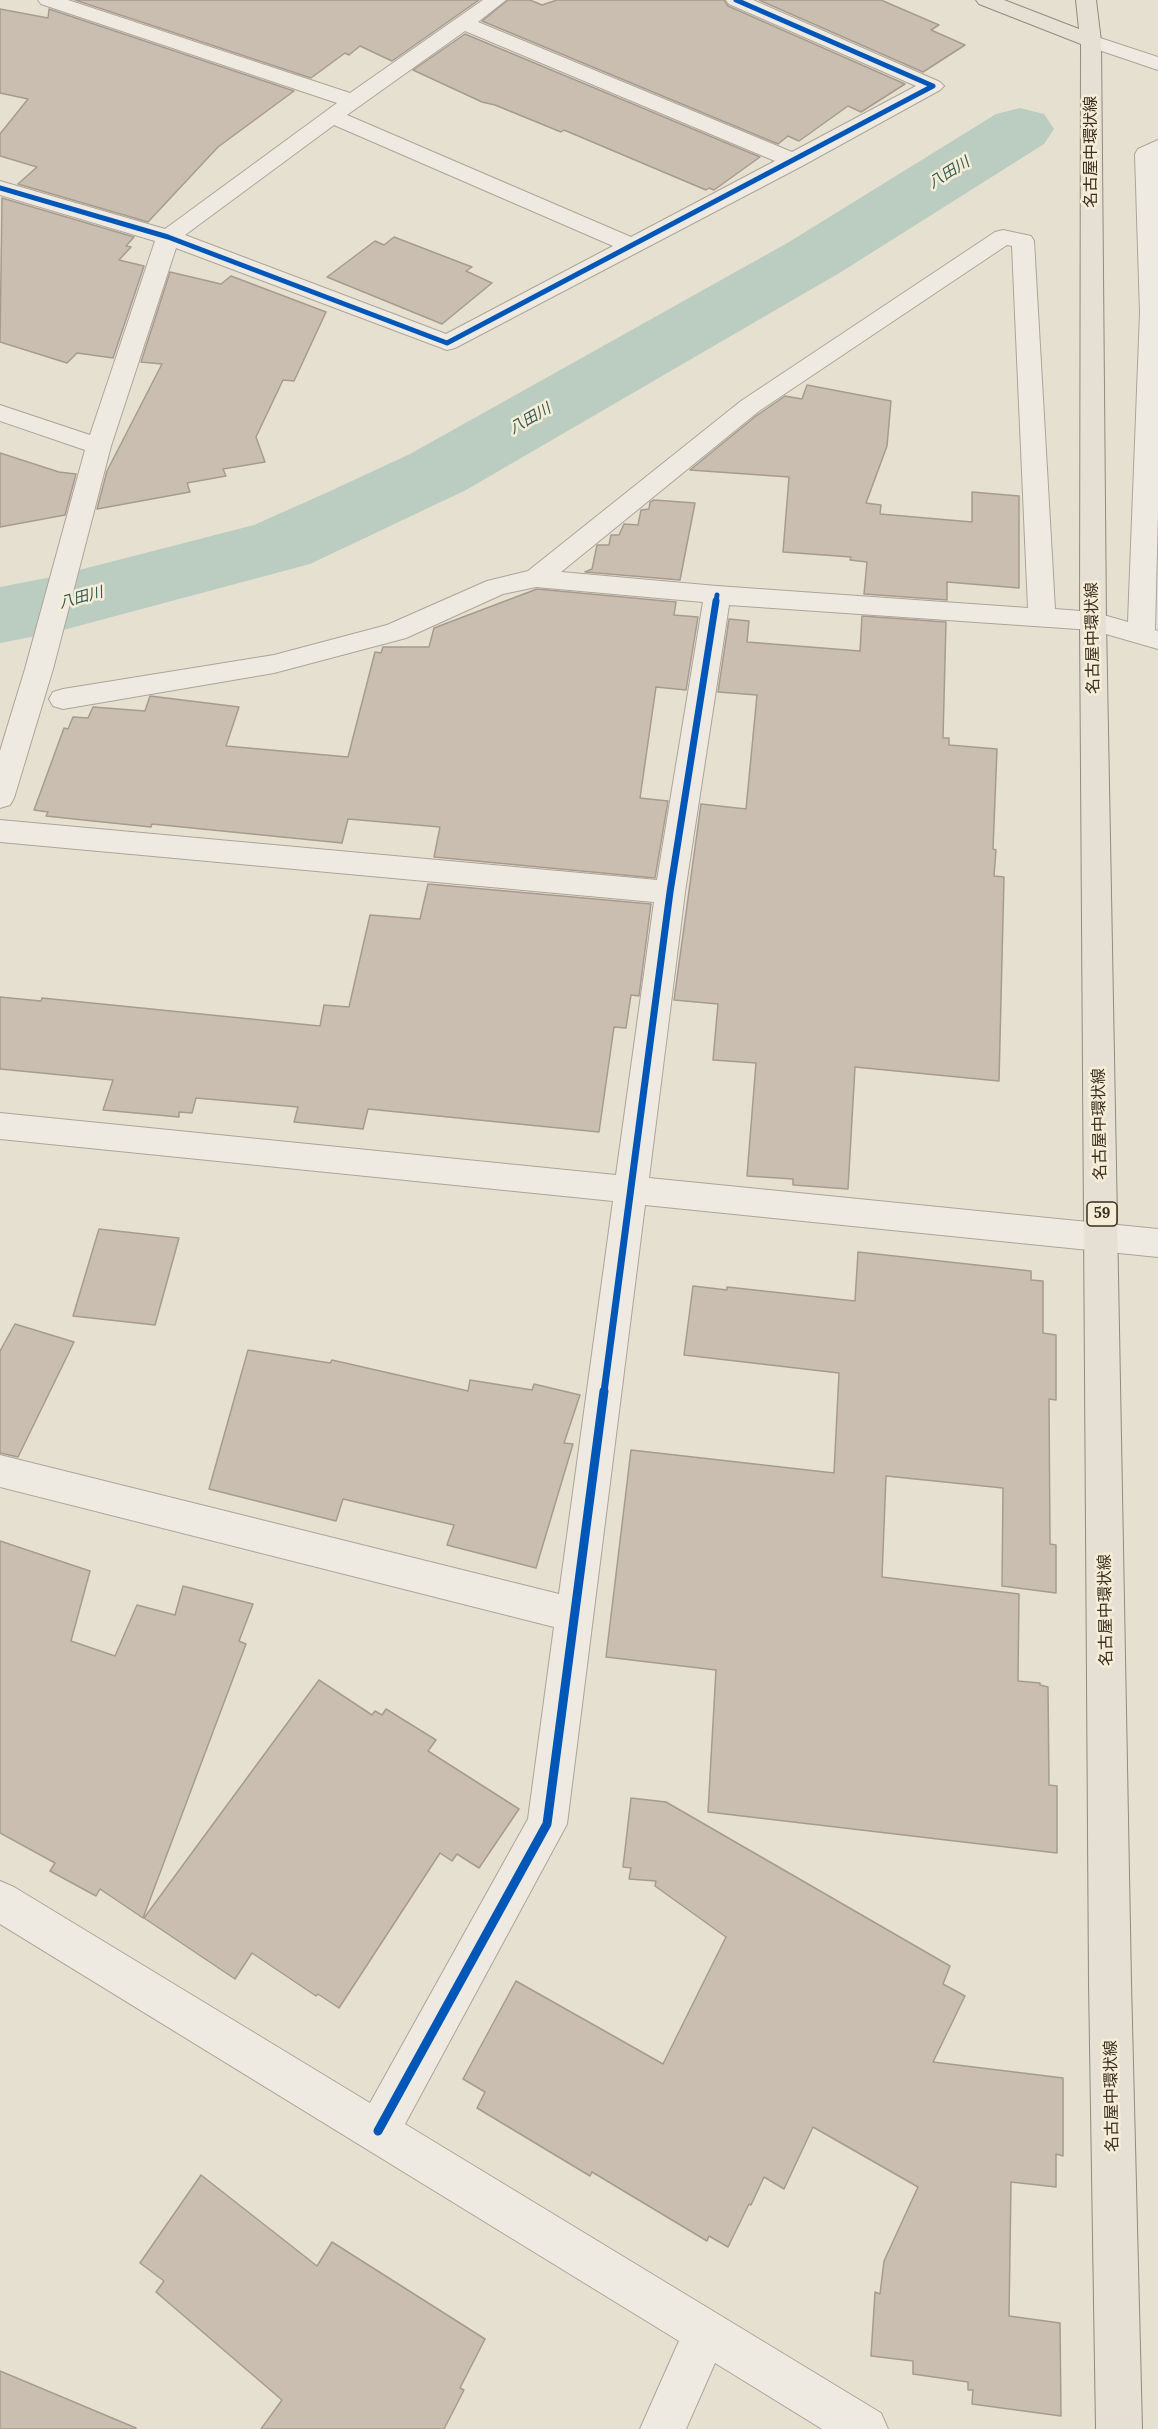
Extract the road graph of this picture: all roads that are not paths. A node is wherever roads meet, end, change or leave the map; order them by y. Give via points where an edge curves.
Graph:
1 (48, 0) edge
2 (496, 0) edge
3 (736, 0) edge
4 (986, 0) edge
5 (1086, 0) edge
6 (463, 23) junction
7 (1091, 41) junction
8 (1158, 64) edge
9 (353, 101) junction
10 (333, 117) junction
11 (1158, 147) edge
12 (794, 161) junction
13 (0, 188) edge
14 (168, 237) junction
15 (633, 246) junction
16 (1155, 314) edge
17 (0, 413) edge
18 (99, 446) junction
19 (536, 578) junction
20 (717, 595) junction
21 (1042, 617) junction
22 (1093, 621) junction
23 (1149, 638) edge
24 (63, 699) dead end
25 (0, 798) edge
26 (0, 831) edge
27 (670, 892) junction
28 (0, 1126) edge
29 (632, 1189) junction
30 (1102, 1238) junction
31 (1158, 1243) edge
32 (0, 1471) edge
33 (574, 1614) junction
34 (0, 1900) edge
35 (378, 2131) junction
36 (705, 2333) junction
37 (663, 2429) edge
38 (866, 2429) edge
39 (1119, 2429) edge

1 - 9 street
2 - 6 street
3 - 12 street via 933,86
4 - 7 main road
5 - 7 main road, 名古屋中環状線 / 59
6 - 9 street
6 - 12 street
7 - 8 street
7 - 22 main road, 名古屋中環状線 / 59
9 - 10 street
10 - 14 street
10 - 15 street
11 - 16 street via 1146,154
12 - 15 street
13 - 14 street
14 - 15 street via 447,343
14 - 18 street
16 - 23 street
17 - 18 street
18 - 25 street
19 - 20 street
19 - 21 street via 750,406 1003,237 1023,241
19 - 24 street via 496,586 396,632 274,664
20 - 21 street
20 - 27 street
21 - 22 street
22 - 23 street
22 - 30 main road, 名古屋中環状線 / 59
26 - 27 street
27 - 29 street
28 - 29 street
29 - 30 street
29 - 33 street
30 - 31 street
30 - 39 main road, 名古屋中環状線 / 59
32 - 33 street
33 - 35 street via 547,1824
34 - 35 street
35 - 36 street
36 - 37 street
36 - 38 street

